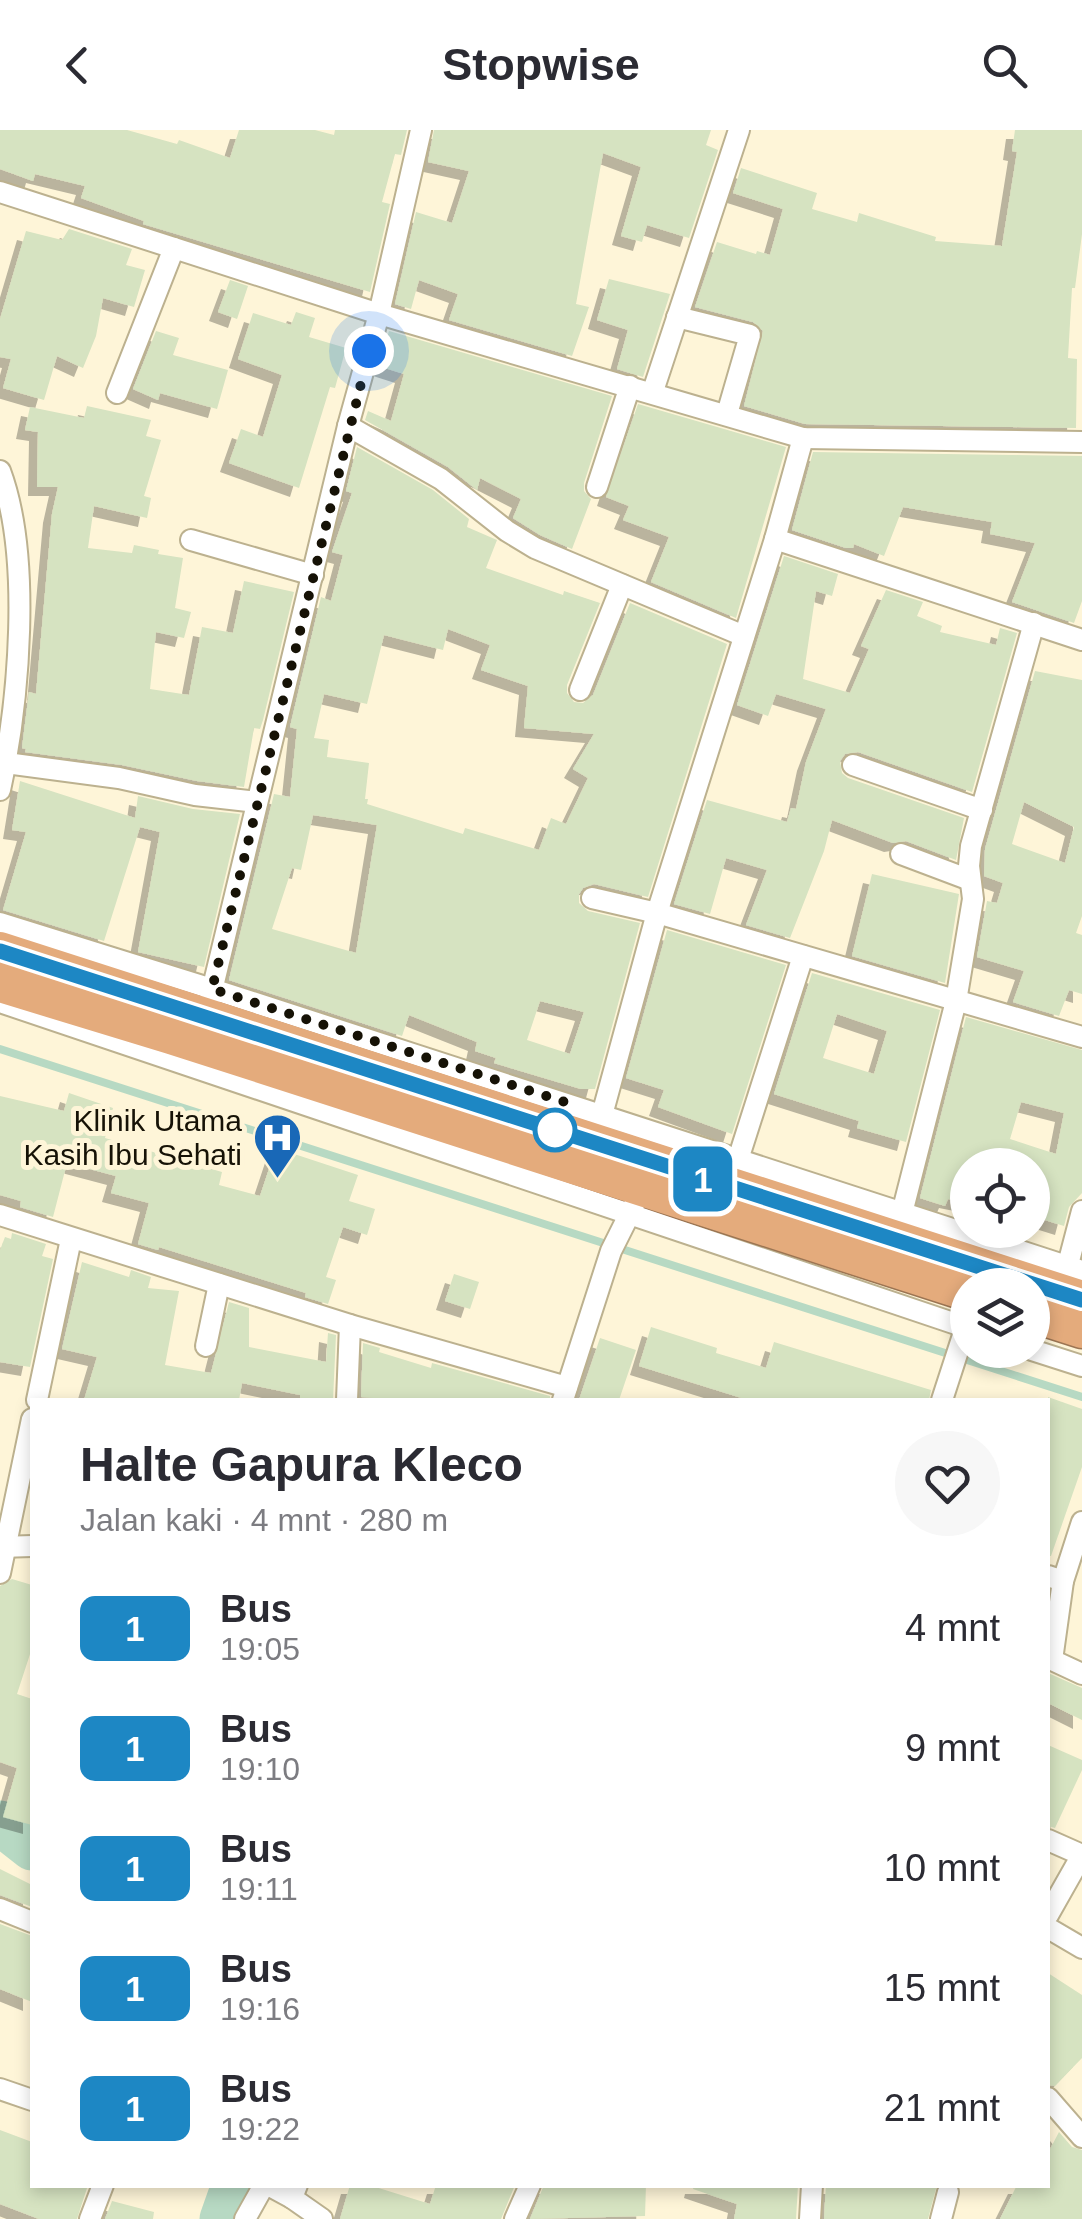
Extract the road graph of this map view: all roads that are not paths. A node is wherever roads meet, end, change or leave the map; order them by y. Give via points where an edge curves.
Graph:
1 (422, 130) edge
2 (739, 130) edge
3 (0, 192) edge
4 (174, 248) junction
5 (379, 314) junction
6 (678, 317) junction
7 (630, 386) junction
8 (653, 391) junction
9 (117, 393) dead end
10 (727, 414) junction
11 (348, 426) junction
12 (803, 438) junction
13 (1082, 442) edge
14 (0, 471) edge
15 (596, 487) dead end
16 (775, 539) junction
17 (190, 540) dead end
18 (312, 575) junction
19 (622, 585) junction
20 (1034, 624) junction
21 (744, 636) junction
22 (1082, 640) edge
23 (580, 690) dead end
24 (5, 735) edge
25 (6, 763) junction
26 (852, 765) dead end
27 (0, 790) edge
28 (257, 802) junction
29 (982, 810) junction
30 (901, 854) dead end
31 (970, 880) junction
32 (592, 898) dead end
33 (657, 914) junction
34 (0, 923) edge
35 (0, 951) edge
36 (803, 956) junction
37 (0, 983) edge
38 (0, 1002) edge
39 (209, 1002) junction
40 (956, 1002) junction
41 (66, 1013) junction
42 (1082, 1037) edge
43 (400, 1124) junction
44 (593, 1142) junction
45 (734, 1174) junction
46 (632, 1209) junction
47 (1082, 1211) edge
48 (0, 1215) edge
49 (898, 1225) junction
50 (71, 1238) junction
51 (219, 1284) junction
52 (1065, 1288) edge
53 (950, 1312) edge
54 (350, 1326) junction
55 (1082, 1329) edge
56 (206, 1346) dead end
57 (1050, 1356) edge
58 (1082, 1366) edge
59 (953, 1368) edge
60 (565, 1393) edge
61 (36, 1398) edge
62 (347, 1398) edge
63 (943, 1398) edge
64 (30, 1428) edge
65 (1082, 1522) edge
66 (3, 1546) edge
67 (30, 1546) edge
68 (0, 1572) edge
69 (1055, 1578) edge
70 (1082, 1674) edge
71 (1050, 1841) edge
72 (1082, 1855) edge
73 (0, 1909) edge
74 (1050, 1911) edge
75 (30, 1921) edge
76 (1050, 1929) edge
77 (1082, 1948) edge
78 (0, 2089) edge
79 (30, 2099) edge
80 (1050, 2100) edge
81 (1082, 2136) edge
82 (101, 2188) edge
83 (264, 2188) edge
84 (529, 2188) edge
85 (812, 2188) edge
86 (295, 2192) edge
87 (948, 2192) dead end
88 (90, 2219) edge
89 (245, 2219) edge
90 (322, 2219) edge
91 (516, 2219) edge
92 (810, 2219) edge
93 (940, 2219) edge

1 - 5 street
2 - 6 street
3 - 4 street
4 - 5 street
4 - 9 street
5 - 7 street
5 - 11 street
6 - 8 street
6 - 10 street via 750,335
7 - 8 street
7 - 15 street
8 - 10 street
10 - 12 street
11 - 18 street
11 - 19 street via 441,479 535,548
12 - 13 street
12 - 16 street
14 - 24 street via 12,503 18,568
16 - 20 street
16 - 21 street
17 - 18 street
18 - 28 street
19 - 21 street
19 - 23 street
20 - 22 street
20 - 29 street
21 - 33 street
24 - 25 street
25 - 27 street
25 - 28 street
26 - 29 street
28 - 39 street
29 - 31 street via 969,855
30 - 31 street
31 - 40 street via 973,899
32 - 33 street
33 - 36 street
33 - 44 street
34 - 39 street
35 - 39 highway
36 - 40 street
36 - 45 street
37 - 41 highway
38 - 41 street
39 - 44 highway via 358,1050
40 - 42 street
40 - 49 street
41 - 43 highway
43 - 44 highway
43 - 46 street
44 - 45 highway
44 - 46 highway
45 - 49 highway
46 - 53 highway
46 - 60 street
47 - 52 street
48 - 50 street
49 - 52 highway
50 - 51 street
50 - 61 street
51 - 54 street
51 - 56 street
52 - 55 highway
54 - 60 street
54 - 62 street
57 - 58 street
59 - 63 street
64 - 66 street
65 - 69 street
66 - 67 street
66 - 68 street
69 - 70 street via 1052,1660
71 - 72 street
72 - 74 street
73 - 75 street
76 - 77 street
78 - 79 street
80 - 81 street
82 - 88 street
83 - 89 street
84 - 91 street
85 - 92 street
86 - 90 street
87 - 93 street

